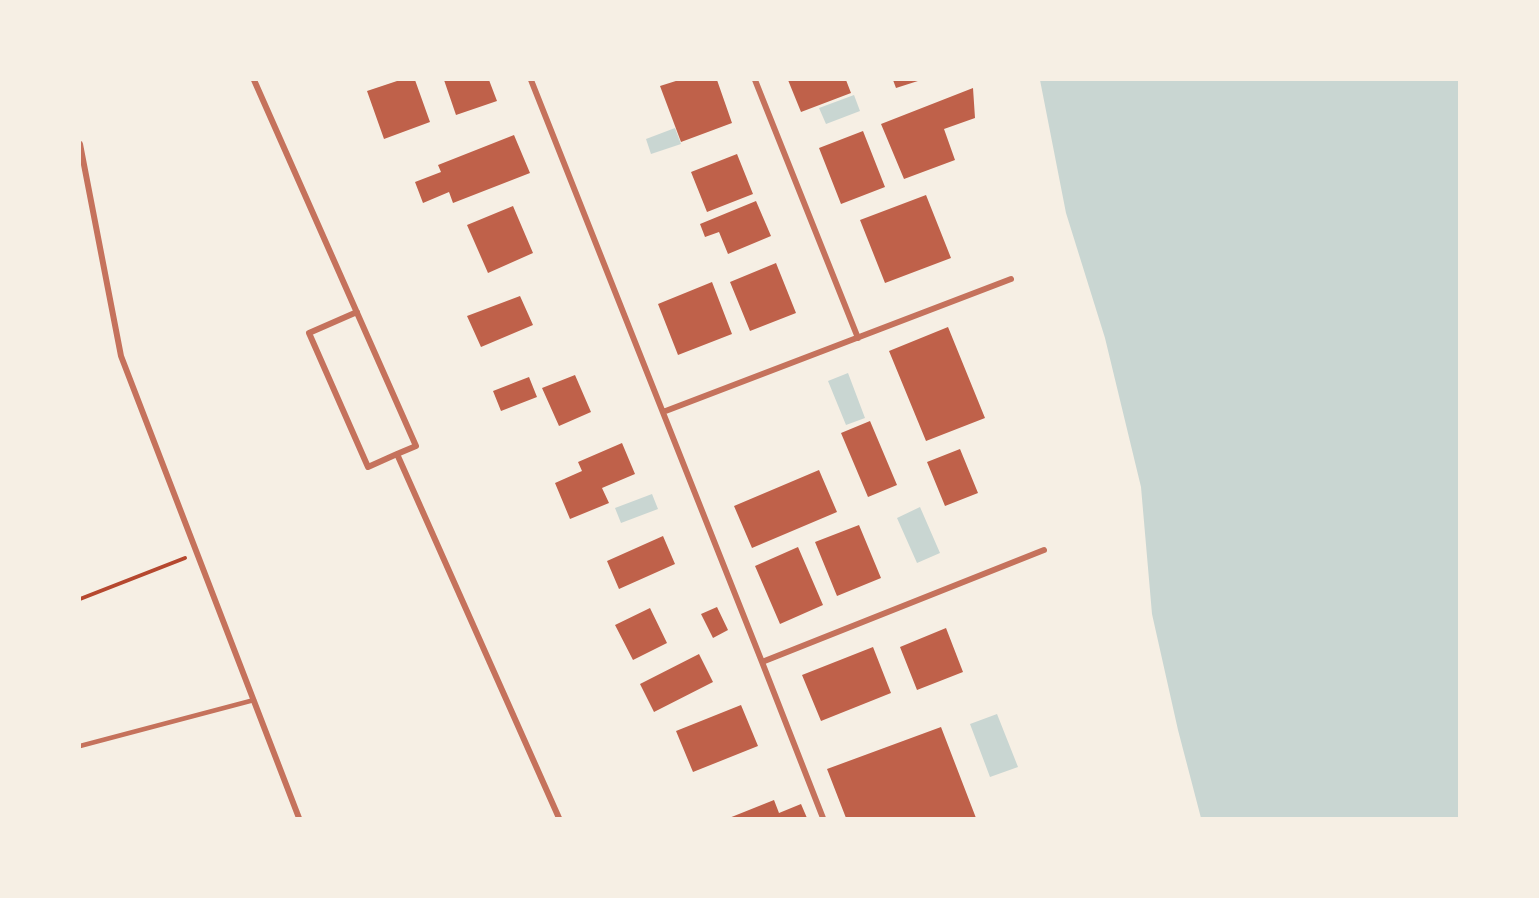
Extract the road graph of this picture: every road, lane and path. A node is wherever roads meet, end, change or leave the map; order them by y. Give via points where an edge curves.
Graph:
1 (254, 80) edge
2 (531, 80) edge
3 (755, 80) edge
4 (80, 144) edge
5 (1011, 279) dead end
6 (357, 312) junction
7 (858, 338) junction
8 (663, 412) junction
9 (397, 454) junction
10 (1044, 550) dead end
11 (197, 553) junction
12 (80, 599) edge
13 (762, 662) junction
14 (254, 700) junction
15 (80, 746) edge
16 (299, 819) edge
17 (559, 819) edge
18 (823, 819) edge

1 - 6 street
2 - 8 street
3 - 7 street
4 - 11 street via 121,356
5 - 7 street
6 - 9 street via 416,446
6 - 9 street via 309,333 368,466
7 - 8 street
8 - 13 street
9 - 17 street
10 - 13 street
11 - 12 path
11 - 14 street
13 - 18 street
14 - 15 lane
14 - 16 street

